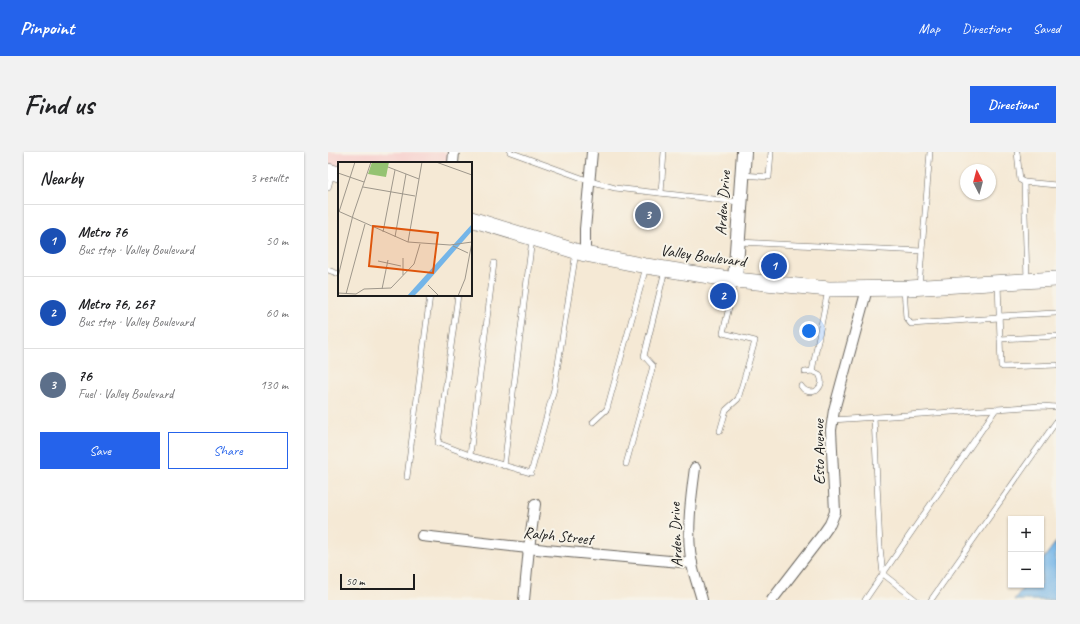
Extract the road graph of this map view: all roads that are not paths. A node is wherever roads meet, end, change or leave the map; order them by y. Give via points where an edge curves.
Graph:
1 (510, 152) edge
2 (592, 152) edge
3 (664, 152) edge
4 (744, 152) edge
5 (771, 152) edge
6 (930, 152) edge
7 (1017, 152) edge
8 (525, 154) edge
9 (333, 172) edge
10 (742, 175) junction
11 (590, 181) junction
12 (1024, 182) junction
13 (1056, 185) edge
14 (328, 188) edge
15 (661, 193) junction
16 (740, 202) junction
17 (472, 219) edge
18 (532, 238) junction
19 (738, 242) junction
20 (922, 251) junction
21 (580, 252) junction
22 (494, 263) dead end
23 (646, 266) junction
24 (666, 269) junction
25 (328, 270) edge
26 (338, 274) edge
27 (1056, 279) edge
28 (735, 280) junction
29 (1027, 281) junction
30 (998, 283) junction
31 (903, 288) junction
32 (919, 288) junction
33 (829, 289) junction
34 (867, 289) junction
35 (430, 296) edge
36 (458, 296) edge
37 (1056, 312) edge
38 (999, 317) junction
39 (1056, 336) edge
40 (1000, 339) junction
41 (1056, 365) edge
42 (812, 371) junction
43 (805, 372) dead end
44 (801, 386) dead end
45 (1056, 407) edge
46 (996, 409) junction
47 (874, 417) junction
48 (832, 420) junction
49 (593, 422) dead end
50 (1056, 422) edge
51 (720, 431) dead end
52 (470, 455) junction
53 (626, 464) dead end
54 (504, 466) junction
55 (695, 468) dead end
56 (407, 477) dead end
57 (536, 504) dead end
58 (422, 536) dead end
59 (529, 548) junction
60 (692, 563) junction
61 (883, 574) junction
62 (775, 599) edge
63 (524, 600) edge
64 (702, 600) edge
65 (865, 600) edge
66 (916, 600) edge
67 (931, 600) edge

1 - 8 lane
2 - 11 street
3 - 15 lane
4 - 10 street, Arden Drive
5 - 10 lane via 769,177
6 - 20 lane
7 - 12 lane via 1020,180
8 - 11 lane
9 - 14 lane
10 - 16 street, Arden Drive
11 - 15 lane via 615,188
11 - 21 street
12 - 13 lane
12 - 29 lane
15 - 16 lane
16 - 19 street, Arden Drive
17 - 18 main road, Valley Boulevard
18 - 21 main road, Valley Boulevard
18 - 54 lane
19 - 20 lane
19 - 28 street, Arden Drive
20 - 32 lane
21 - 23 main road, Valley Boulevard
21 - 54 lane via 554,389 531,473
22 - 52 lane
23 - 24 main road, Valley Boulevard
23 - 49 lane via 607,409
24 - 28 main road, Valley Boulevard
24 - 53 lane via 644,356 653,366
25 - 26 lane
27 - 29 main road, Valley Boulevard
28 - 33 main road, Valley Boulevard
28 - 51 lane via 723,333 755,342 738,399 726,410
29 - 30 main road, Valley Boulevard
30 - 32 main road, Valley Boulevard
30 - 38 lane
31 - 32 main road, Valley Boulevard
31 - 34 main road, Valley Boulevard
31 - 38 lane via 906,318 912,324
33 - 34 main road, Valley Boulevard
33 - 42 lane
34 - 48 street, Esto Avenue via 838,389
35 - 56 lane
36 - 52 lane via 438,443
37 - 38 lane
38 - 40 lane
39 - 40 lane
40 - 41 lane via 1003,367
42 - 43 lane
42 - 44 lane via 821,378 819,388 809,392
45 - 46 lane
46 - 47 lane
46 - 61 lane
47 - 48 lane
47 - 61 lane
48 - 62 street, Esto Avenue via 835,512 830,524
50 - 67 lane
52 - 54 lane
55 - 60 street, Arden Drive via 691,497
57 - 59 street
58 - 59 street, Ralph Street
59 - 60 street, Ralph Street
59 - 63 street
60 - 64 street, Arden Drive
61 - 65 lane
61 - 66 lane

